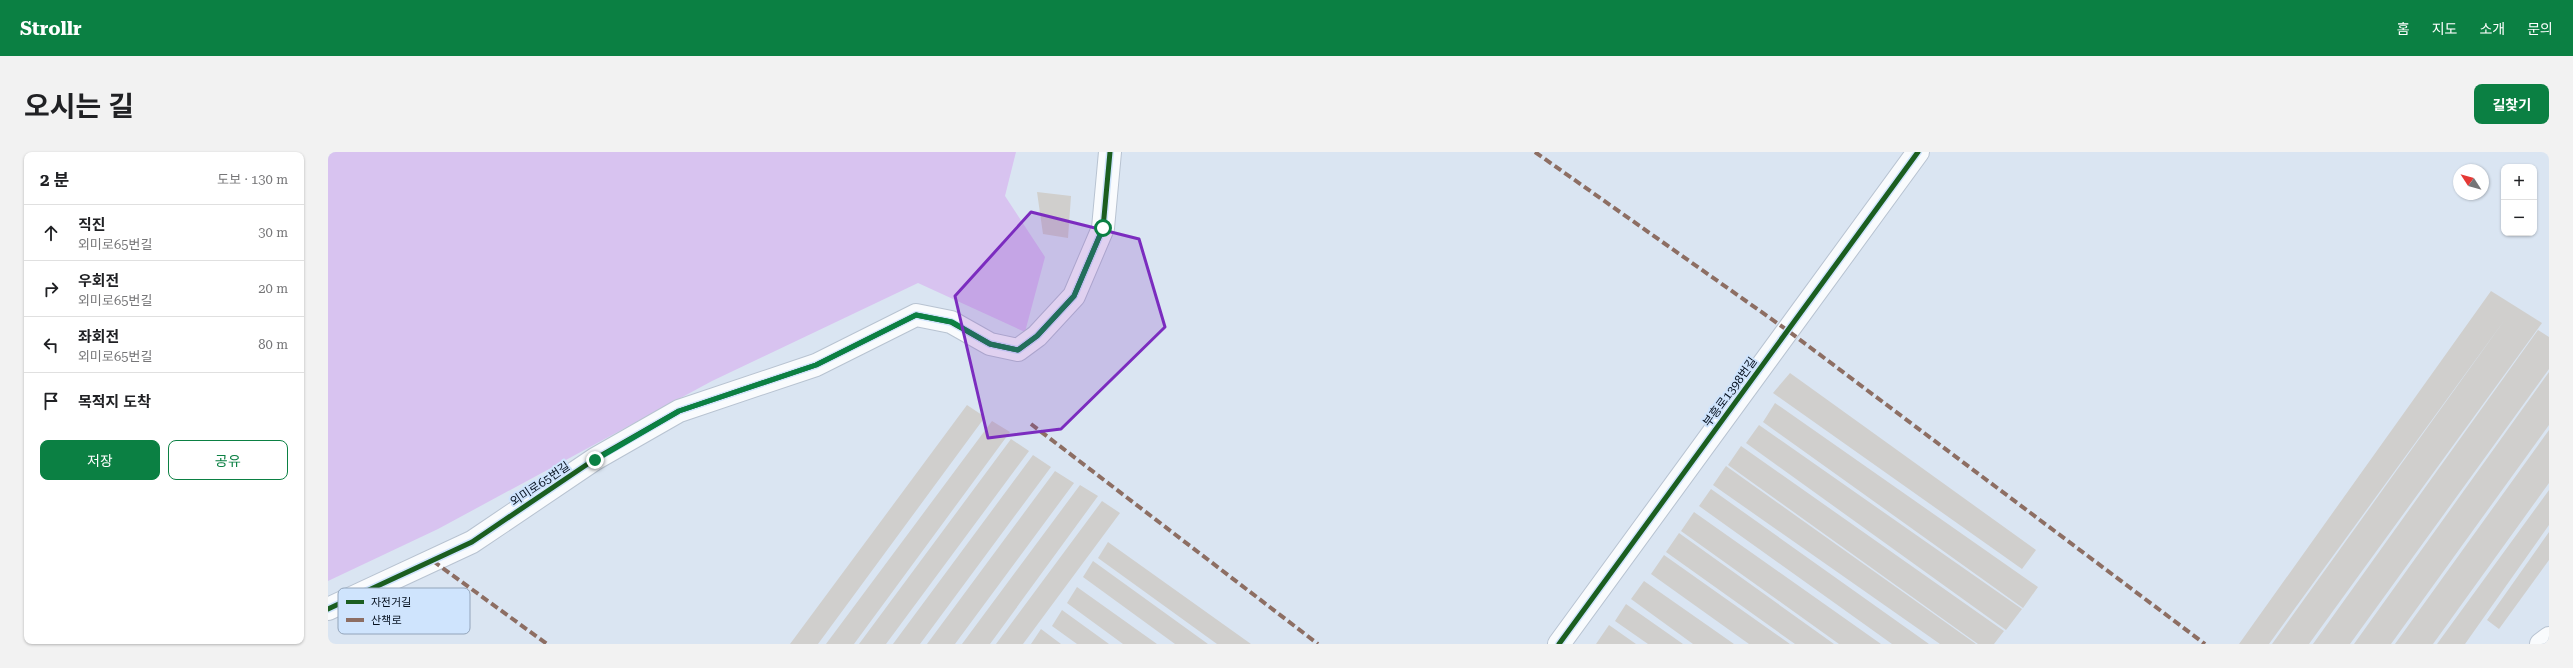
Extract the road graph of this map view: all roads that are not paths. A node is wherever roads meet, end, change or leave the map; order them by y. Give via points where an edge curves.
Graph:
1 (1110, 152) edge
2 (1918, 152) edge
3 (372, 588) edge
4 (338, 603) edge
5 (328, 608) edge
6 (2549, 638) edge
7 (1559, 644) edge
8 (2541, 644) edge

1 - 3 street, 외미로65번길 via 1103,228 1074,296 1037,336 1018,350 990,344 952,322 916,315 816,365 679,411 595,460 472,542
2 - 7 street, 부흥로1398번길
4 - 5 street, 외미로65번길
6 - 8 street

